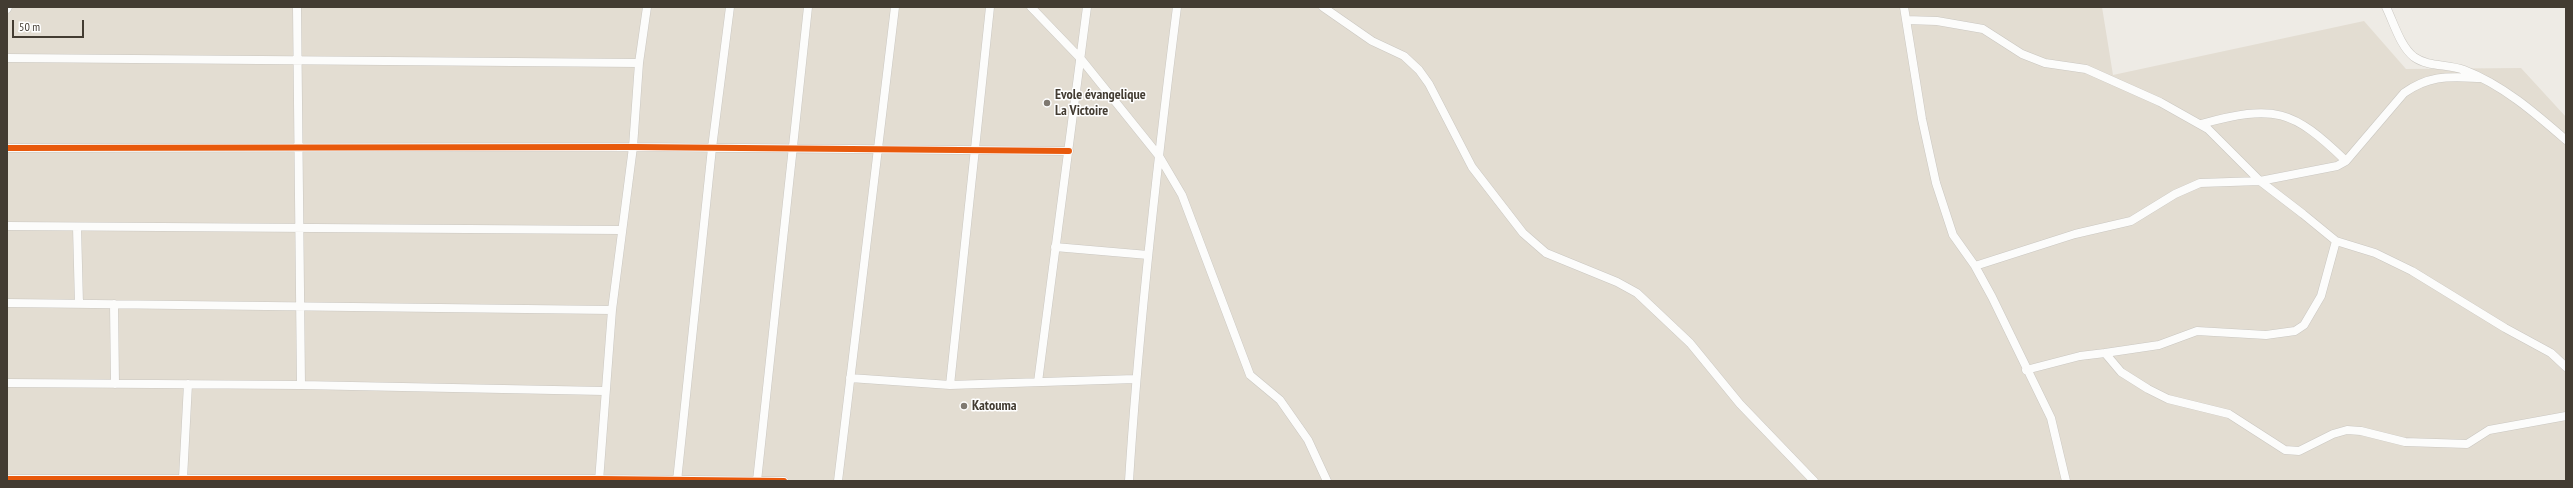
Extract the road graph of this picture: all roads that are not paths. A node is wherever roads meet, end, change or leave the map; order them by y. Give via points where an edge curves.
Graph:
1 (297, 7) edge
2 (647, 7) edge
3 (730, 7) edge
4 (808, 7) edge
5 (895, 7) edge
6 (990, 7) edge
7 (1031, 7) edge
8 (1087, 7) edge
9 (1177, 7) edge
10 (1323, 7) edge
11 (1904, 7) edge
12 (2386, 7) edge
13 (1906, 20) junction
14 (7, 58) edge
15 (1081, 59) junction
16 (296, 60) junction
17 (639, 63) junction
18 (2481, 78) junction
19 (2201, 124) junction
20 (2566, 140) edge
21 (633, 147) junction
22 (7, 148) edge
23 (297, 148) junction
24 (712, 148) junction
25 (795, 149) junction
26 (877, 150) junction
27 (976, 151) junction
28 (1069, 152) junction
29 (1159, 156) junction
30 (2346, 161) junction
31 (2260, 181) junction
32 (7, 226) edge
33 (299, 226) junction
34 (77, 227) junction
35 (621, 230) junction
36 (2336, 241) junction
37 (1055, 247) junction
38 (1148, 254) junction
39 (1975, 266) junction
40 (7, 303) edge
41 (80, 304) junction
42 (114, 304) junction
43 (302, 305) junction
44 (612, 310) junction
45 (2105, 353) junction
46 (2566, 367) edge
47 (2026, 370) junction
48 (850, 378) junction
49 (1135, 379) junction
50 (1038, 382) junction
51 (7, 383) edge
52 (116, 384) junction
53 (188, 384) junction
54 (301, 385) junction
55 (950, 385) junction
56 (604, 391) junction
57 (2566, 416) edge
58 (183, 478) junction
59 (7, 479) edge
60 (165, 480) edge
61 (276, 480) edge
62 (379, 480) edge
63 (485, 480) edge
64 (600, 480) edge
65 (677, 481) edge
66 (757, 481) edge
67 (784, 481) edge
68 (838, 481) edge
69 (1128, 481) edge
70 (1327, 481) edge
71 (1814, 481) edge
72 (2066, 481) edge

1 - 16 street
2 - 17 street
3 - 24 street
4 - 25 street
5 - 26 street
6 - 27 street
7 - 15 street
8 - 15 street
9 - 29 street
10 - 71 street via 1372,41 1404,56 1419,70 1429,84 1472,167 1523,233 1546,253 1617,282 1637,293 1690,344 1740,404
11 - 13 street
12 - 18 street via 2406,49 2415,58 2462,69
13 - 19 street via 1937,21 1983,29 2022,54 2045,63 2086,69 2160,102
13 - 39 street via 1922,119 1936,183 1953,235
14 - 16 street
15 - 28 street
15 - 29 street
16 - 17 street
16 - 23 street
17 - 21 street
18 - 20 street via 2528,108
18 - 30 street via 2426,79 2415,85 2404,93
19 - 30 street via 2250,113 2285,116 2309,127
19 - 31 street
21 - 23 street
21 - 24 street
21 - 35 street
22 - 23 street
23 - 33 street
24 - 25 street
24 - 65 street
25 - 26 street
25 - 66 street via 774,314
26 - 27 street
26 - 48 street
27 - 28 street
27 - 55 street
28 - 37 street
29 - 38 street
29 - 70 street via 1182,195 1250,375 1280,400 1308,440
30 - 31 street via 2326,169
31 - 36 street
31 - 39 street via 2200,183 2175,194 2131,220 2075,234
32 - 34 street
33 - 34 street
33 - 35 street
33 - 43 street
34 - 41 street
35 - 44 street
36 - 45 street via 2321,296 2304,325 2295,332 2266,335 2197,331 2159,345
36 - 46 street via 2375,253 2412,271 2551,353
37 - 38 street
37 - 50 street
38 - 49 street
39 - 47 street
40 - 41 street
41 - 42 street
42 - 43 street
42 - 52 street
43 - 44 street
43 - 54 street
44 - 56 street
45 - 47 street via 2080,356
45 - 57 street via 2121,372 2148,389 2168,398 2229,414 2285,450 2292,451 2312,446 2333,434 2347,430 2405,442 2467,444 2489,430
47 - 72 street via 2051,418
48 - 55 street
48 - 68 street
49 - 50 street
49 - 69 street
50 - 55 street
51 - 52 street
52 - 53 street
53 - 54 street
53 - 58 street
54 - 56 street
56 - 64 street
58 - 60 street
58 - 61 street
59 - 60 street
61 - 62 street
62 - 63 street
63 - 64 street
64 - 65 street
65 - 66 street
66 - 67 street

